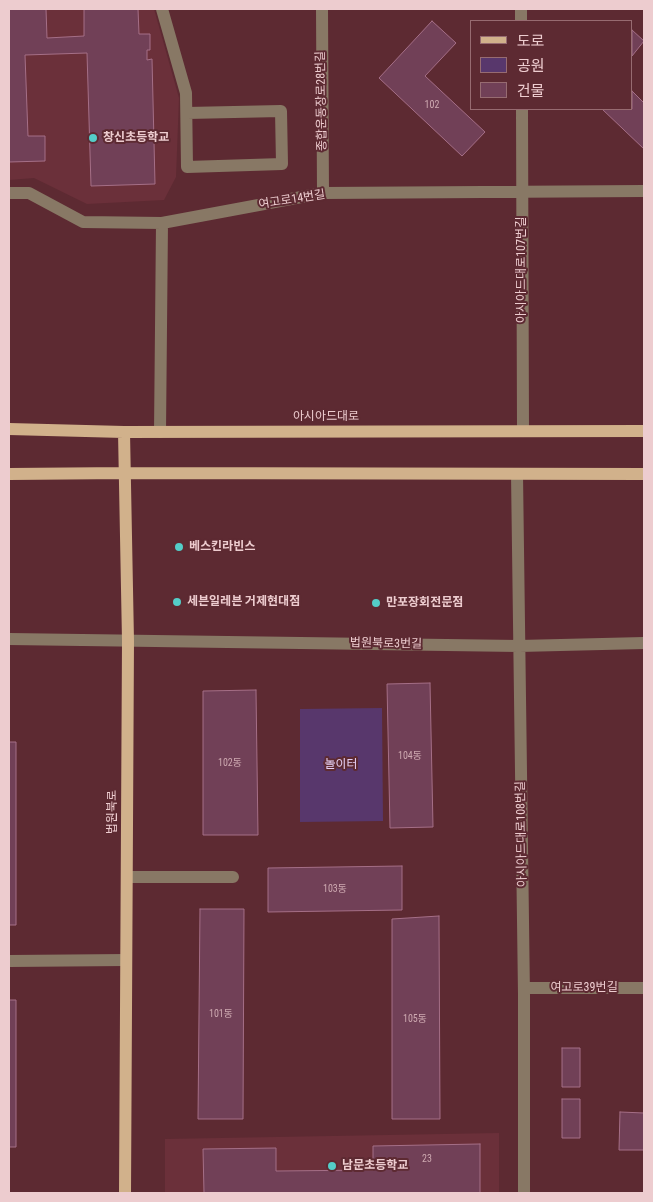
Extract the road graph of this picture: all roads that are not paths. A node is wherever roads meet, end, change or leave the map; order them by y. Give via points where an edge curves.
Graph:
1 (162, 9) edge
2 (322, 9) edge
3 (522, 110) edge
4 (187, 113) junction
5 (644, 191) edge
6 (522, 192) junction
7 (9, 193) edge
8 (323, 193) junction
9 (162, 223) junction
10 (9, 429) edge
11 (523, 430) junction
12 (644, 431) edge
13 (124, 432) junction
14 (160, 432) junction
15 (126, 473) junction
16 (9, 474) edge
17 (517, 474) junction
18 (644, 474) edge
19 (9, 640) edge
20 (128, 641) junction
21 (644, 643) edge
22 (519, 646) junction
23 (127, 877) junction
24 (232, 877) dead end
25 (126, 960) junction
26 (9, 961) edge
27 (524, 988) junction
28 (644, 988) edge
29 (125, 1193) edge
30 (524, 1193) edge

1 - 4 street via 186,93
2 - 8 street, 종합운동장로28번길
3 - 6 street, 아시아드대로107번길
4 - 4 street via 187,167 282,164 281,111
5 - 6 street, 여고로14번길
6 - 8 street, 여고로14번길
6 - 11 street, 아시아드대로107번길
7 - 9 street, 여고로14번길 via 29,193 83,222
8 - 9 street, 여고로14번길
9 - 14 street
10 - 13 main road, 아시아드대로
11 - 12 main road, 아시아드대로
11 - 14 main road, 아시아드대로
13 - 14 main road, 아시아드대로
13 - 15 main road, 법원북로
15 - 16 main road
15 - 17 main road
15 - 20 main road, 법원북로
17 - 18 main road
17 - 22 street, 아시아드대로108번길
19 - 20 street, 법원북로3번길
20 - 22 street, 법원북로3번길
20 - 23 main road, 법원북로
21 - 22 street, 법원북로3번길
22 - 27 street, 아시아드대로108번길
23 - 24 street
23 - 25 main road, 법원북로
25 - 26 street
25 - 29 main road, 법원북로
27 - 28 street, 여고로39번길
27 - 30 street, 아시아드대로108번길

